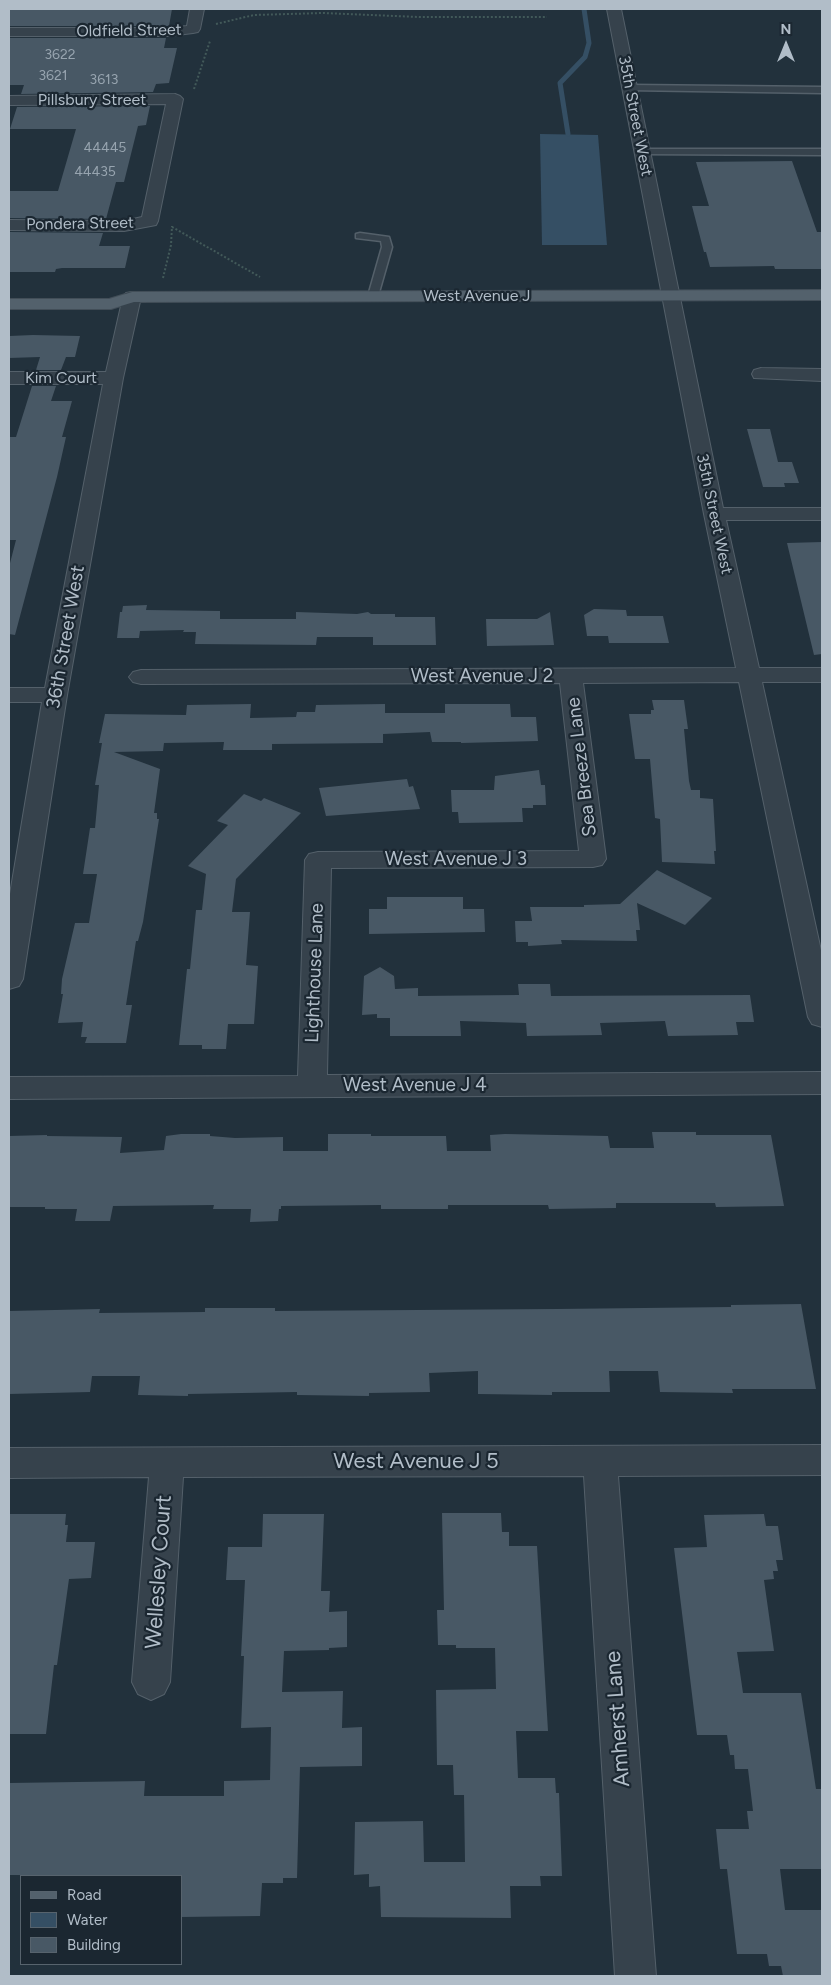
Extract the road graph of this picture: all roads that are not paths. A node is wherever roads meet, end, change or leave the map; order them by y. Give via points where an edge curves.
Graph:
1 (197, 9) edge
2 (614, 9) edge
3 (9, 32) edge
4 (630, 88) junction
5 (822, 90) edge
6 (9, 100) edge
7 (642, 152) junction
8 (822, 152) edge
9 (150, 221) joint
10 (9, 226) edge
11 (360, 236) dead end
12 (9, 289) edge
13 (670, 295) junction
14 (822, 295) edge
15 (373, 296) junction
16 (132, 297) junction
17 (9, 304) edge
18 (761, 374) dead end
19 (822, 375) edge
20 (9, 378) edge
21 (114, 378) junction
22 (714, 514) junction
23 (822, 514) edge
24 (748, 675) junction
25 (822, 675) edge
26 (571, 676) junction
27 (141, 677) dead end
28 (9, 695) edge
29 (55, 695) junction
30 (593, 859) joint
31 (318, 860) joint
32 (9, 979) edge
33 (822, 1017) edge
34 (822, 1083) edge
35 (312, 1086) junction
36 (9, 1088) edge
37 (822, 1460) edge
38 (600, 1461) junction
39 (9, 1463) edge
40 (167, 1463) junction
41 (151, 1682) dead end
42 (636, 1976) edge

1 - 3 street, Oldfield Street via 193,29 169,32
2 - 4 street, 35th Street West
4 - 5 lane
4 - 7 street, 35th Street West
6 - 9 street, Pillsbury Street via 175,99
7 - 8 lane
7 - 13 street, 35th Street West
9 - 10 street, Pondera Street via 124,226
11 - 15 lane via 385,239 387,247
12 - 16 main road, West Avenue J via 112,289
13 - 14 main road, West Avenue J
13 - 15 main road, West Avenue J
13 - 22 street, 35th Street West
15 - 16 main road, West Avenue J
16 - 17 main road, West Avenue J via 111,304
16 - 21 street, 36th Street West
18 - 19 street
20 - 21 street, Kim Court
21 - 29 street, 36th Street West
22 - 23 street
22 - 24 street, 35th Street West
24 - 25 street, West Avenue J 2
24 - 26 street, West Avenue J 2
24 - 33 street, 35th Street West
26 - 27 street, West Avenue J 2
26 - 30 street, Sea Breeze Lane
28 - 29 street
29 - 32 street, 36th Street West
30 - 31 street, West Avenue J 3
31 - 35 street, Lighthouse Lane
34 - 35 street, West Avenue J 4
35 - 36 street, West Avenue J 4
37 - 38 street, West Avenue J 5
38 - 40 street, West Avenue J 5
38 - 42 street, Amherst Lane
39 - 40 street, West Avenue J 5
40 - 41 street, Wellesley Court

